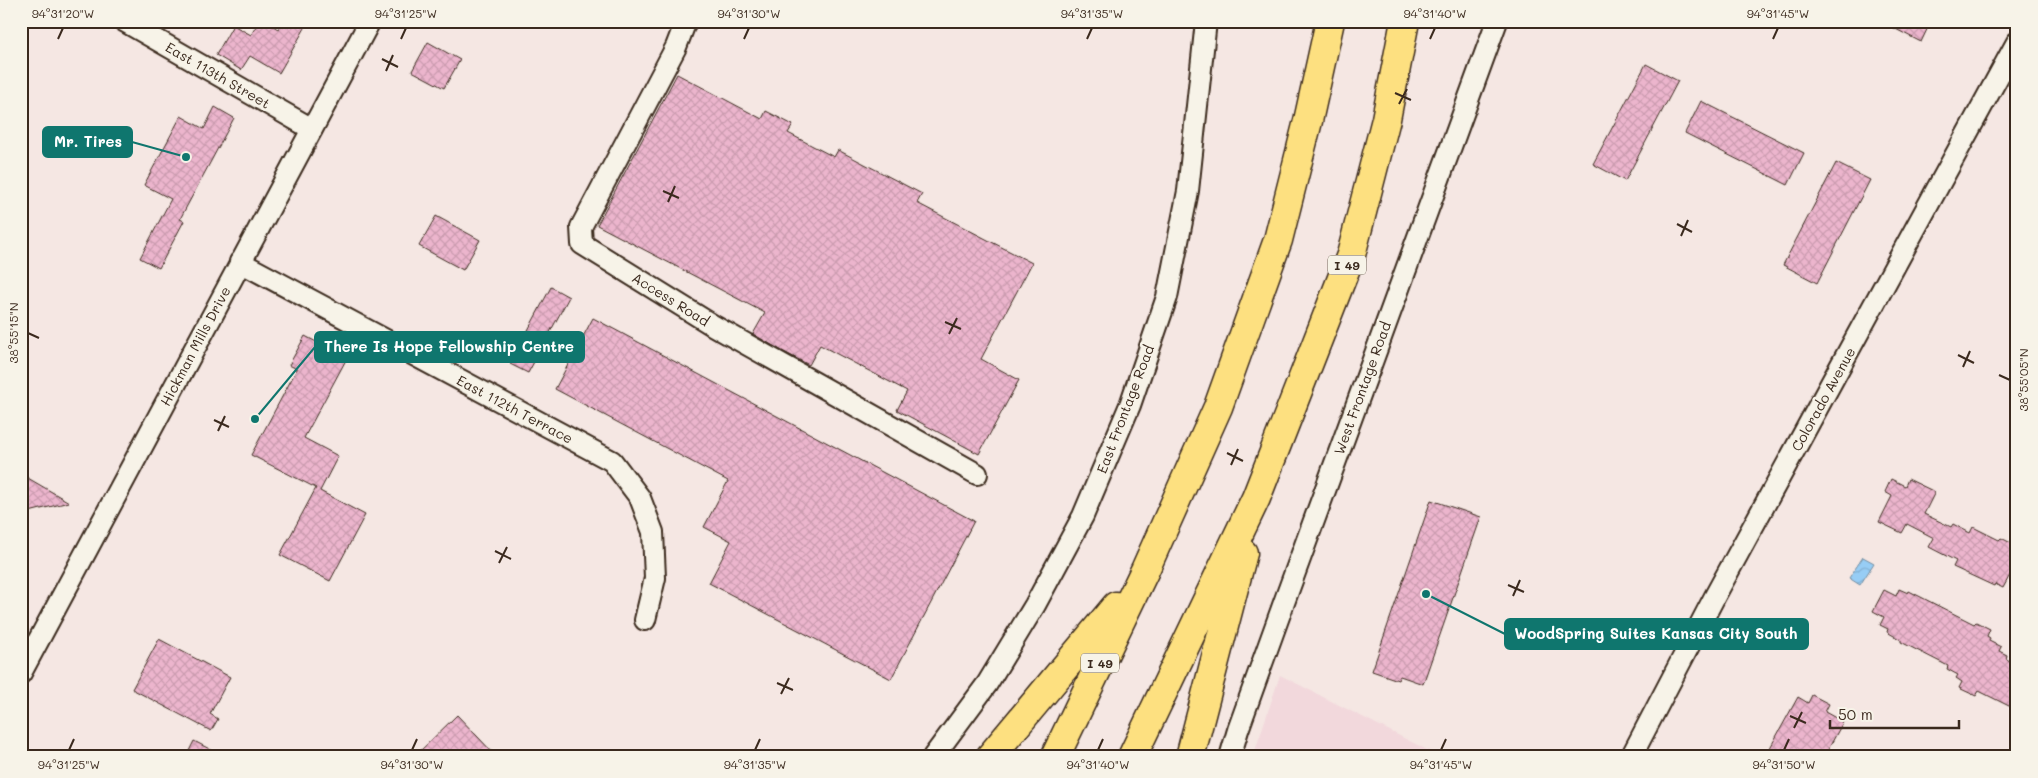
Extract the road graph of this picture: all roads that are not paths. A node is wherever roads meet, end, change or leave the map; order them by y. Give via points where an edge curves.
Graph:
1 (124, 21) edge
2 (370, 21) edge
3 (686, 21) edge
4 (1206, 21) edge
5 (1330, 21) edge
6 (1404, 21) edge
7 (1497, 21) edge
8 (2017, 42) edge
9 (312, 129) junction
10 (240, 262) junction
11 (978, 474) dead end
12 (1256, 498) junction
13 (1146, 570) junction
14 (645, 620) dead end
15 (21, 672) edge
16 (934, 757) edge
17 (990, 757) edge
18 (1055, 757) edge
19 (1132, 757) edge
20 (1190, 757) edge
21 (1230, 757) edge
22 (1631, 757) edge

1 - 9 street, East 113th Street
2 - 9 street, Hickman Mills Drive
3 - 11 street, Access Road via 676,47 581,227 582,244 714,326
4 - 16 street, East Frontage Road via 1188,191 1167,297 1130,405 1083,516 1035,605 987,684
5 - 13 highway, I 49 via 1278,240 1218,407
6 - 12 highway, I 49 via 1386,119 1351,255
7 - 21 street, West Frontage Road
8 - 22 street, Colorado Avenue via 1719,588
9 - 10 street, Hickman Mills Drive
10 - 14 street, East 112th Terrace via 612,461 640,498 653,532 655,578
10 - 15 street, Hickman Mills Drive
12 - 19 highway, I 49
12 - 20 highway
13 - 17 highway
13 - 18 highway, I 49

